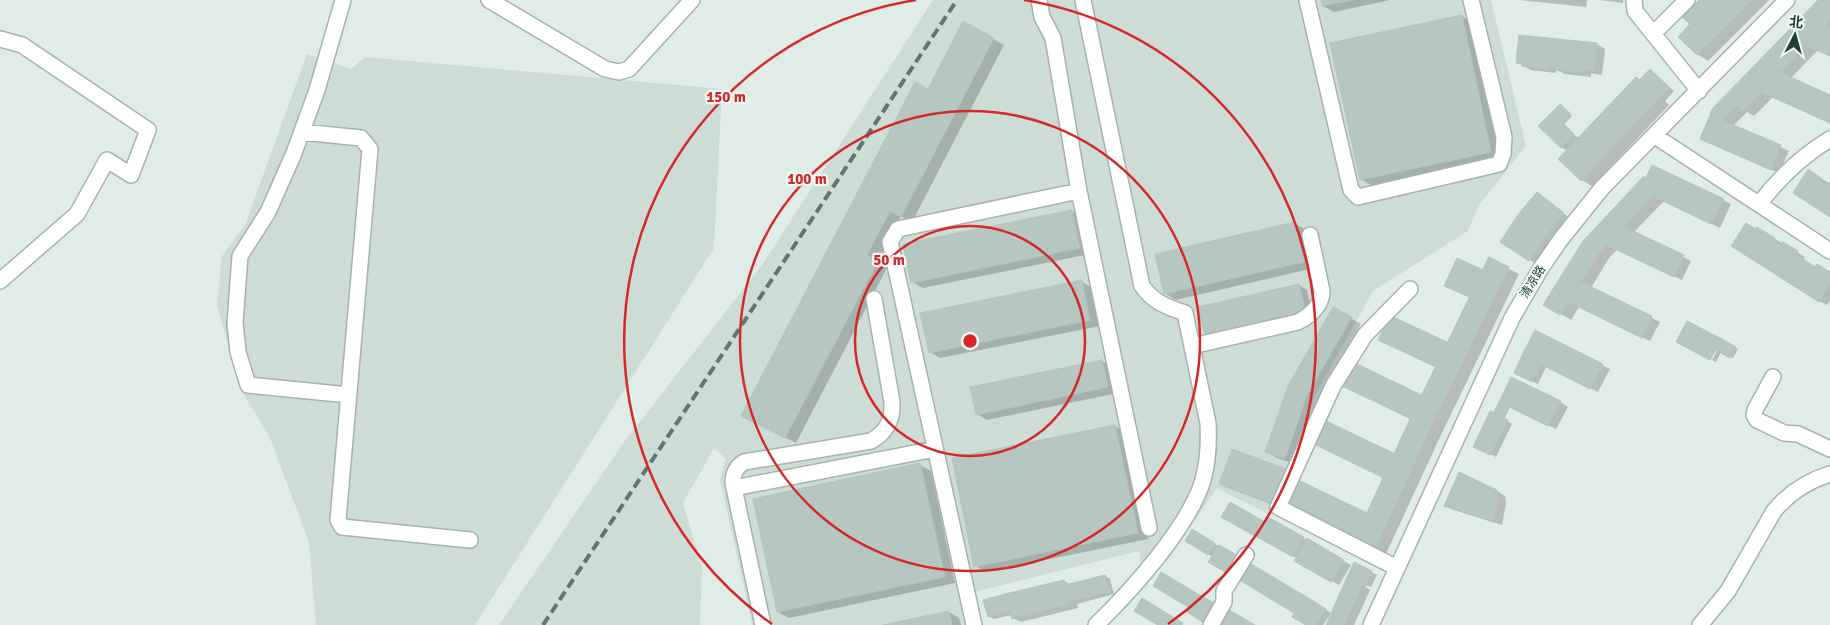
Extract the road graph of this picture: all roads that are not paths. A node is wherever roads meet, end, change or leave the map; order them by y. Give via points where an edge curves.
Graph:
1 (343, 0) edge
2 (489, 0) edge
3 (692, 0) edge
4 (1039, 0) edge
5 (1083, 0) edge
6 (1307, 0) edge
7 (1471, 0) edge
8 (1634, 0) edge
9 (1687, 0) edge
10 (1788, 0) edge
11 (1653, 34) junction
12 (0, 40) edge
13 (1699, 91) junction
14 (302, 132) junction
15 (1655, 136) junction
16 (1830, 139) edge
17 (1079, 191) junction
18 (1759, 204) junction
19 (1310, 235) dead end
20 (1830, 251) edge
21 (0, 281) edge
22 (1410, 289) dead end
23 (874, 299) dead end
24 (1192, 346) junction
25 (1773, 377) dead end
26 (349, 395) junction
27 (935, 449) junction
28 (1830, 449) edge
29 (1830, 474) edge
30 (734, 488) junction
31 (1150, 528) dead end
32 (470, 540) dead end
33 (1246, 555) dead end
34 (1397, 568) junction
35 (763, 625) edge
36 (974, 625) edge
37 (1096, 625) edge
38 (1211, 625) edge
39 (1371, 625) edge
40 (1700, 625) edge

1 - 14 street
2 - 3 street via 604,69 618,72 629,68
4 - 17 street via 1042,17 1053,38
5 - 24 street via 1142,286 1157,302 1185,313
6 - 7 street via 1351,190 1358,197 1499,164 1504,137
8 - 11 street via 1635,11
9 - 11 street
10 - 13 street, 清凉路
11 - 13 street
12 - 21 street via 22,45 148,130 131,175 107,160 77,214
13 - 15 street, 清凉路
14 - 26 street via 361,138 370,149
14 - 26 street via 268,212 240,256 235,323 238,352 248,385
15 - 18 street
15 - 34 street, 清凉路 via 1582,211 1526,293 1498,344
16 - 18 street via 1787,171
17 - 27 street via 898,229 892,237 890,247
17 - 31 street
18 - 20 street
19 - 24 street via 1322,291 1317,308 1298,322
22 - 34 street via 1365,335 1333,386 1278,508
23 - 30 street via 892,402 888,426 871,441 744,462 734,472
24 - 37 street via 1208,423 1208,453 1202,482 1191,507 1148,568
25 - 28 street via 1755,410 1756,420 1784,434 1798,434
26 - 32 street via 338,520 342,527
27 - 30 street
27 - 36 street
29 - 40 street via 1796,489 1777,507 1728,591
30 - 35 street
33 - 38 street via 1224,592 1224,602
34 - 39 street, 清凉路

